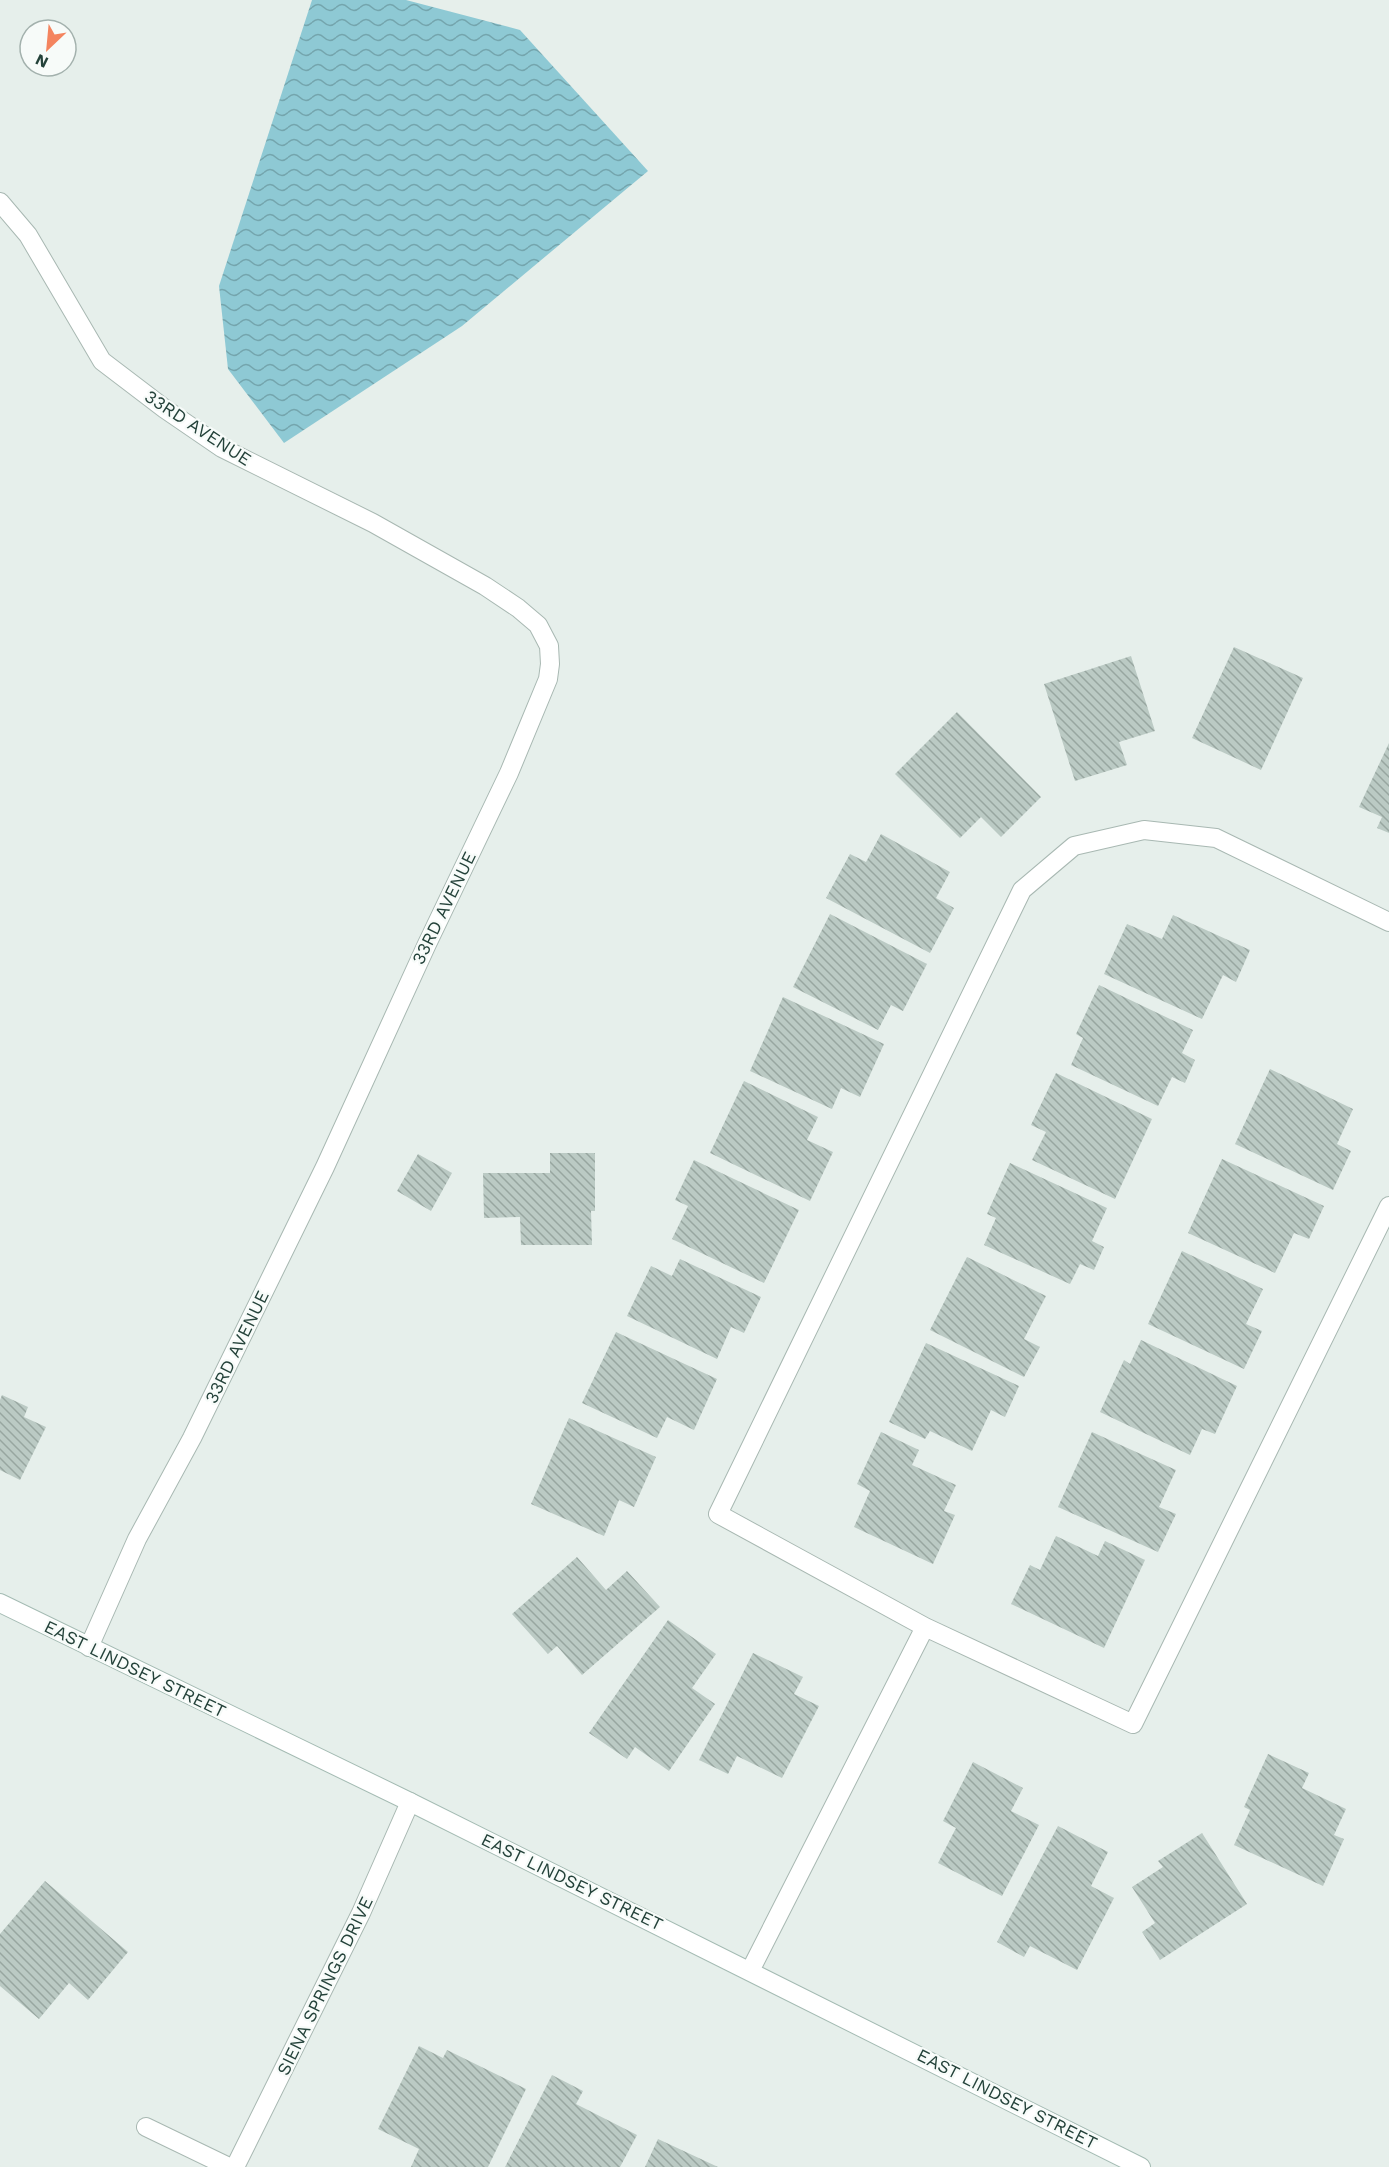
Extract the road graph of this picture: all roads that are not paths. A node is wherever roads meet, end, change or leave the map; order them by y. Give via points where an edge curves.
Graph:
1 (0, 202) edge
2 (1389, 922) edge
3 (1389, 1206) edge
4 (0, 1603) edge
5 (925, 1626) junction
6 (89, 1647) junction
7 (410, 1802) junction
8 (750, 1971) junction
9 (146, 2127) dead end
10 (229, 2167) edge
11 (235, 2167) edge
12 (1141, 2167) edge

1 - 6 street, 33RD AVENUE via 28,235 102,360 165,410 222,448 373,523 485,586 538,626 549,646 548,680 509,773 325,1167 192,1438 137,1539
2 - 5 street via 1216,838 1144,830 1074,846 1022,890 718,1514
3 - 5 street via 1133,1724
4 - 6 street, EAST LINDSEY STREET
5 - 8 street
6 - 7 street, EAST LINDSEY STREET
7 - 8 street, EAST LINDSEY STREET
7 - 11 street, SIENA SPRINGS DRIVE via 361,1914
8 - 12 street, EAST LINDSEY STREET
9 - 10 street

